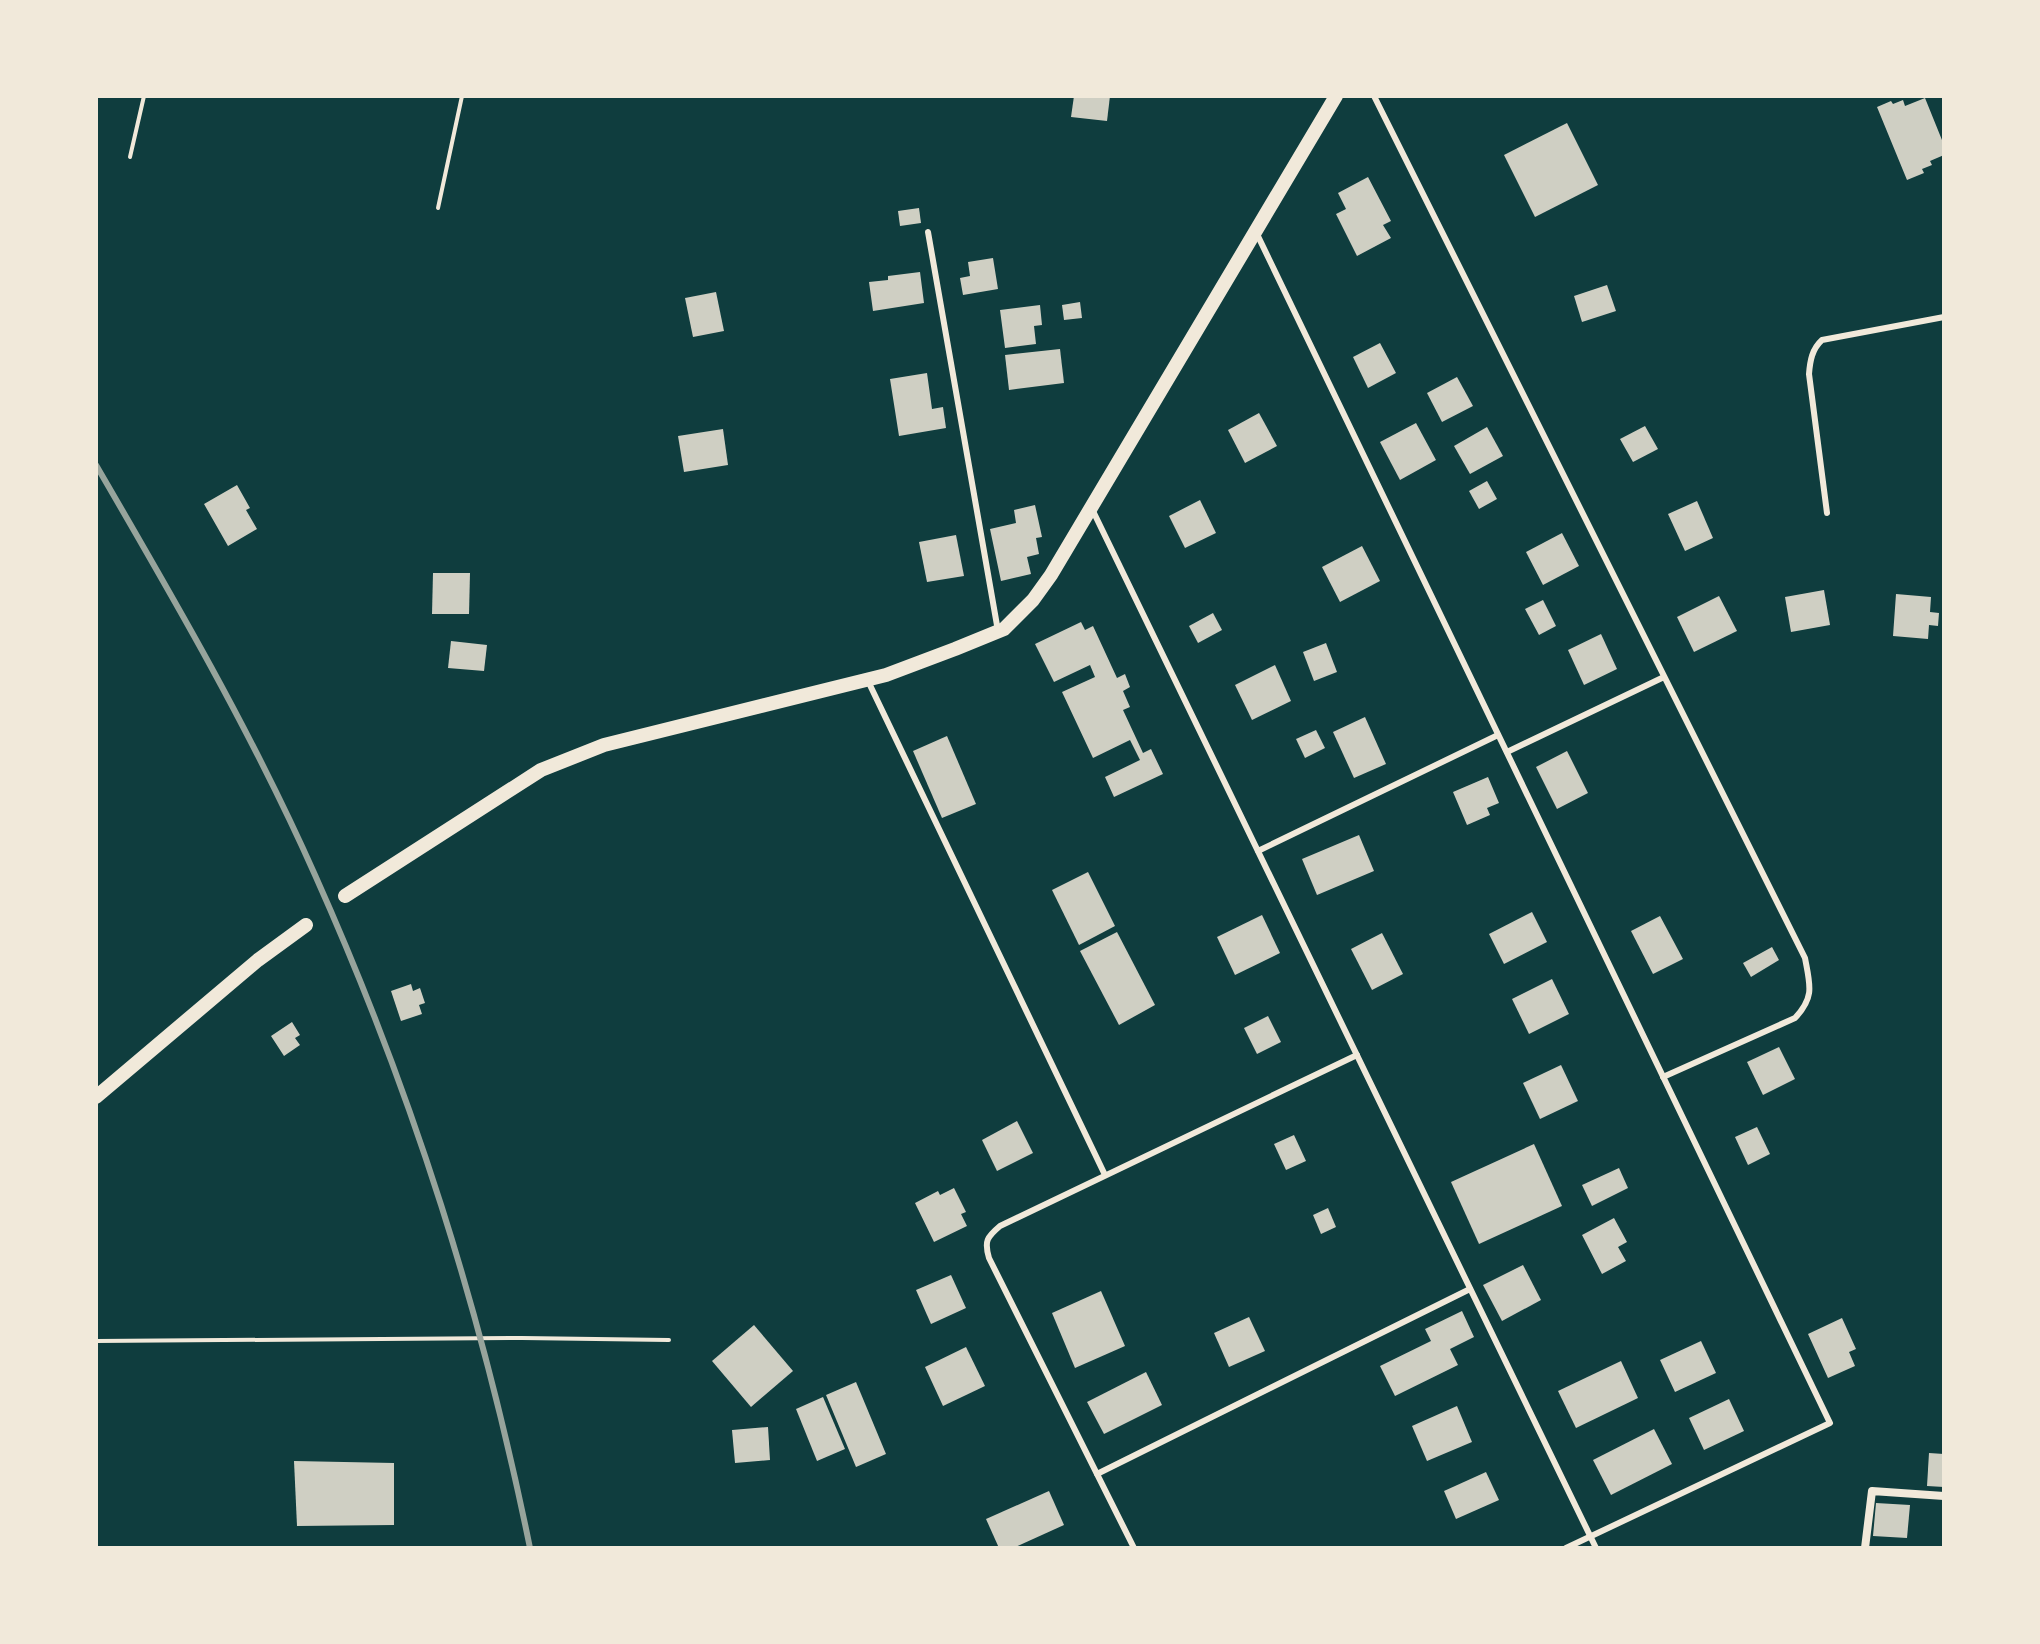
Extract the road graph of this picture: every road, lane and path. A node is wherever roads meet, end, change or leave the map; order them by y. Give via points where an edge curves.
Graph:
1 (144, 96) edge
2 (462, 96) edge
3 (1336, 96) edge
4 (1374, 96) edge
5 (130, 157) dead end
6 (438, 208) dead end
7 (928, 232) dead end
8 (1256, 232) junction
9 (1944, 317) edge
10 (1091, 507) junction
11 (1827, 513) dead end
12 (998, 632) junction
13 (1664, 677) junction
14 (868, 680) junction
15 (1498, 735) junction
16 (1507, 752) junction
17 (1258, 851) junction
18 (345, 896) dead end
19 (306, 925) dead end
20 (1357, 1055) junction
21 (1663, 1077) junction
22 (96, 1097) edge
23 (1105, 1175) junction
24 (1470, 1289) junction
25 (669, 1340) dead end
26 (96, 1341) edge
27 (1097, 1474) junction
28 (1944, 1496) edge
29 (1590, 1536) junction
30 (1134, 1548) edge
31 (1566, 1548) edge
32 (1596, 1548) edge
33 (1865, 1548) edge

1 - 5 path
2 - 6 path
3 - 8 street
4 - 13 lane
7 - 12 lane
8 - 10 street
8 - 15 lane
9 - 11 lane via 1822,340 1816,346 1809,374
10 - 12 street via 1033,600
10 - 17 lane
12 - 14 street
13 - 16 lane
13 - 21 lane via 1805,958 1810,987 1807,1006 1795,1018
14 - 18 street via 571,756 522,781
14 - 23 lane
15 - 16 lane
15 - 17 lane
16 - 21 lane
17 - 20 lane
19 - 22 street
20 - 23 lane
20 - 24 lane
21 - 29 lane via 1830,1423
23 - 27 lane via 1000,1226 985,1244
24 - 27 lane
24 - 29 lane
25 - 26 path
27 - 30 lane
28 - 33 street via 1872,1491
29 - 31 lane
29 - 32 lane

